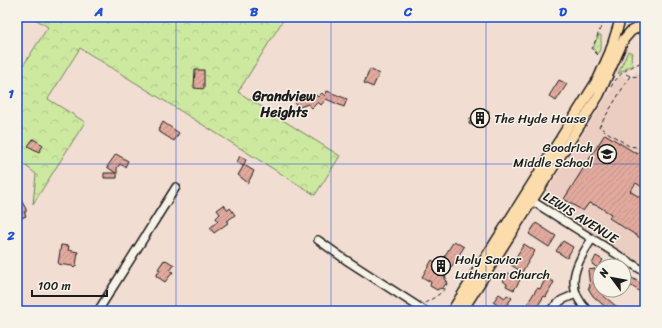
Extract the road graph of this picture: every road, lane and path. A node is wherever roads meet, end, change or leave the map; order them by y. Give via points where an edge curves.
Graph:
1 (605, 17) edge
2 (621, 17) edge
3 (634, 17) edge
4 (645, 23) edge
5 (598, 55) dead end
6 (645, 61) edge
7 (645, 73) edge
8 (626, 74) dead end
9 (630, 76) junction
10 (615, 80) dead end
11 (645, 152) edge
12 (176, 188) dead end
13 (528, 198) junction
14 (592, 239) junction
15 (318, 240) dead end
16 (645, 272) edge
17 (444, 275) dead end
18 (576, 294) junction
19 (425, 307) edge
20 (98, 311) edge
21 (452, 311) edge
22 (462, 311) edge
23 (549, 311) edge
24 (588, 311) edge

1 - 5 path via 592,48
2 - 13 main road via 598,78
3 - 4 main road
4 - 13 main road via 631,31 624,39 598,95
6 - 10 path via 627,69
7 - 9 path via 638,77
8 - 9 path
9 - 11 path via 599,127 629,146
12 - 20 street
13 - 14 street, LEWIS AVENUE
13 - 21 main road
13 - 22 main road
14 - 16 street, LEWIS AVENUE
14 - 18 street via 576,266
15 - 19 street via 346,260
17 - 19 path via 448,284
18 - 23 street via 562,300
18 - 24 street

